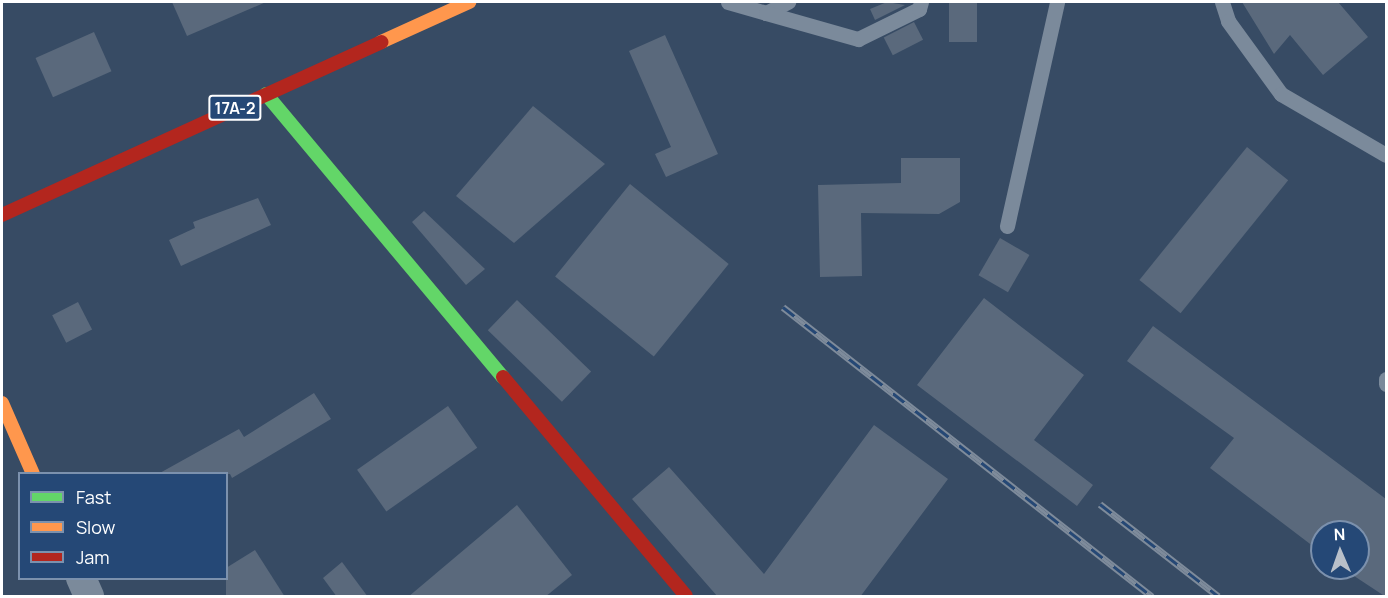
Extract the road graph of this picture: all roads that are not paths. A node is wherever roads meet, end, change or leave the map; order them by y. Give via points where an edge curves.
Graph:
1 (469, 2) edge
2 (728, 2) edge
3 (788, 2) edge
4 (921, 2) edge
5 (1057, 2) edge
6 (1222, 2) edge
7 (766, 13) junction
8 (266, 94) junction
9 (1386, 155) edge
10 (2, 215) edge
11 (1007, 226) dead end
12 (1386, 379) edge
13 (1386, 384) edge
14 (2, 403) edge
15 (32, 472) edge
16 (81, 580) edge
17 (89, 597) edge
18 (686, 597) edge

1 - 8 street, 17А-2
2 - 7 lane
3 - 7 lane
4 - 7 lane via 919,9 858,39
5 - 11 lane
6 - 9 lane via 1228,21 1281,94
8 - 10 street, 17А-2
8 - 18 street
12 - 13 lane
14 - 15 street
16 - 17 street

